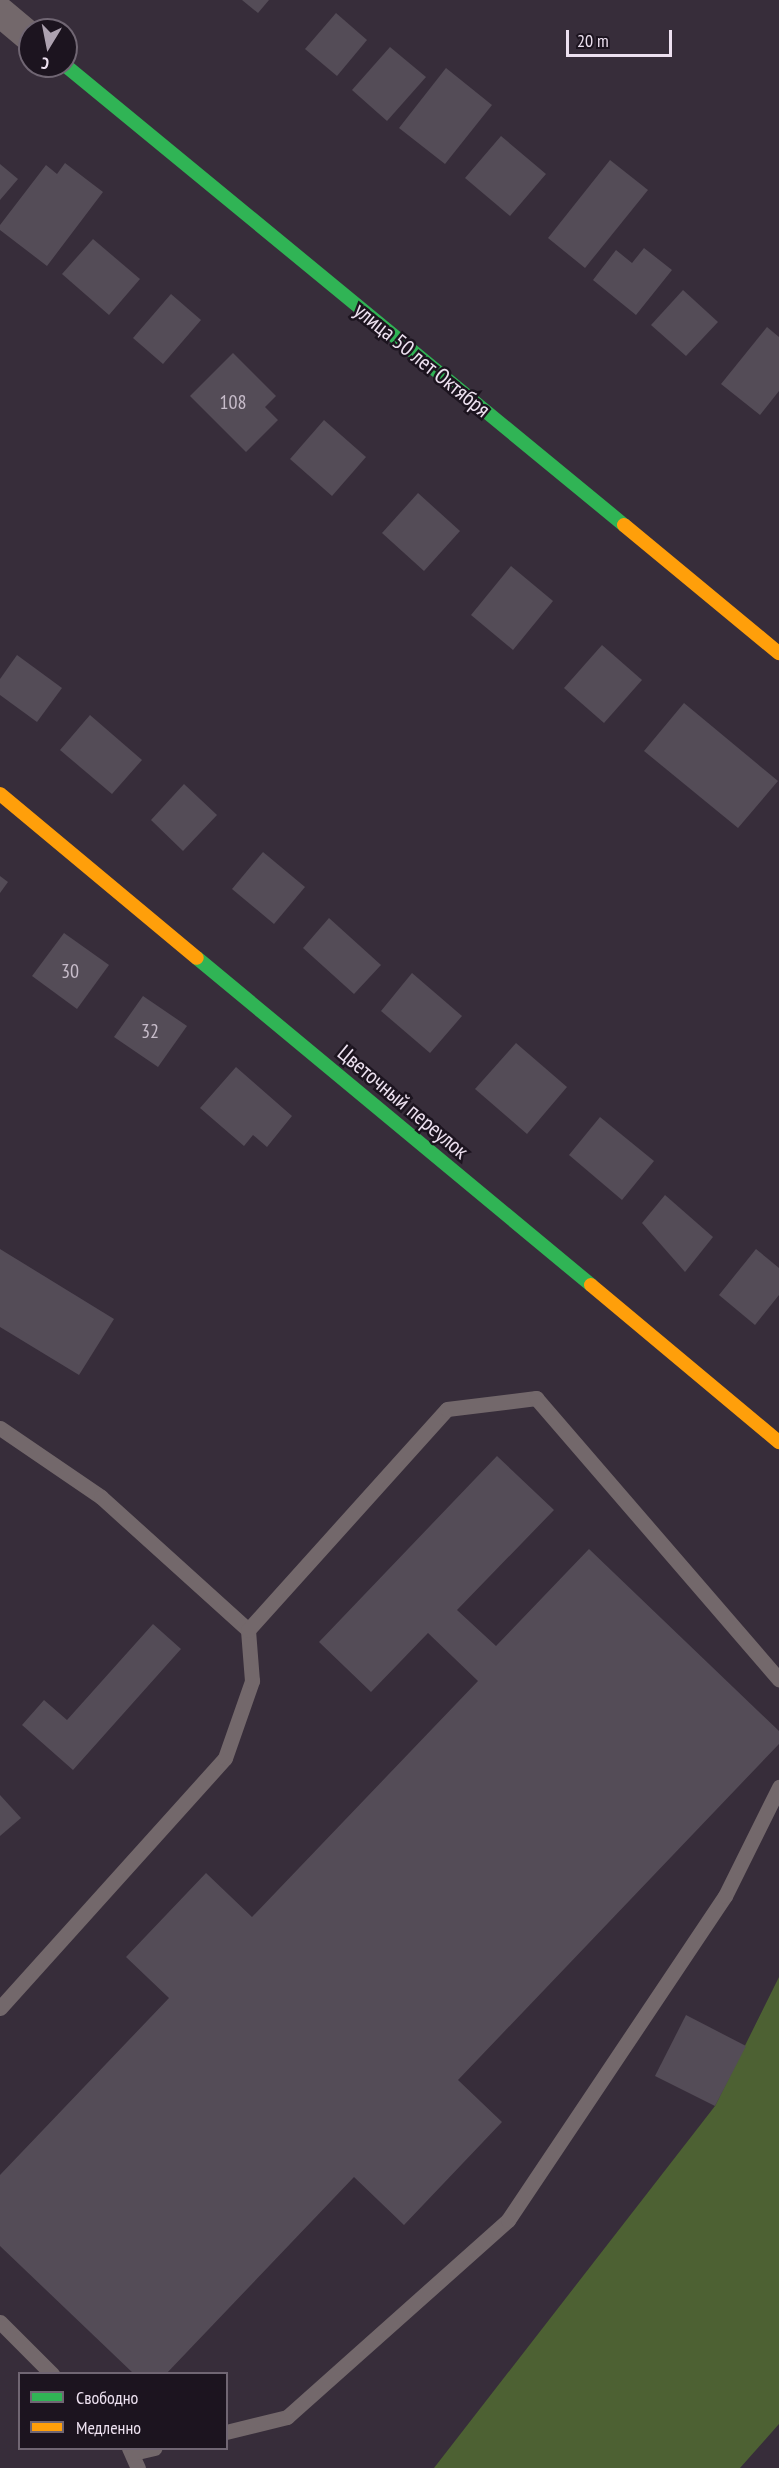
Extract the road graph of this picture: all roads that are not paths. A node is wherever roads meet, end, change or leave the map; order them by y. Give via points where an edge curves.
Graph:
1 (0, 12) edge
2 (18, 27) edge
3 (78, 76) edge
4 (779, 653) edge
5 (0, 794) edge
6 (0, 1428) edge
7 (779, 1442) edge
8 (248, 1630) junction
9 (779, 1680) edge
10 (779, 1787) edge
11 (0, 2008) edge
12 (0, 2322) edge
13 (51, 2372) edge
14 (228, 2432) edge
15 (149, 2450) edge
16 (133, 2457) edge

1 - 2 street
3 - 4 street, улица 50 лет Октября
5 - 7 street, Цветочный переулок
6 - 8 lane via 101,1497
8 - 9 lane via 447,1409 536,1398
8 - 11 lane via 252,1681 225,1758
10 - 14 lane via 725,1896 508,2220 287,2417
12 - 13 lane
15 - 16 lane

